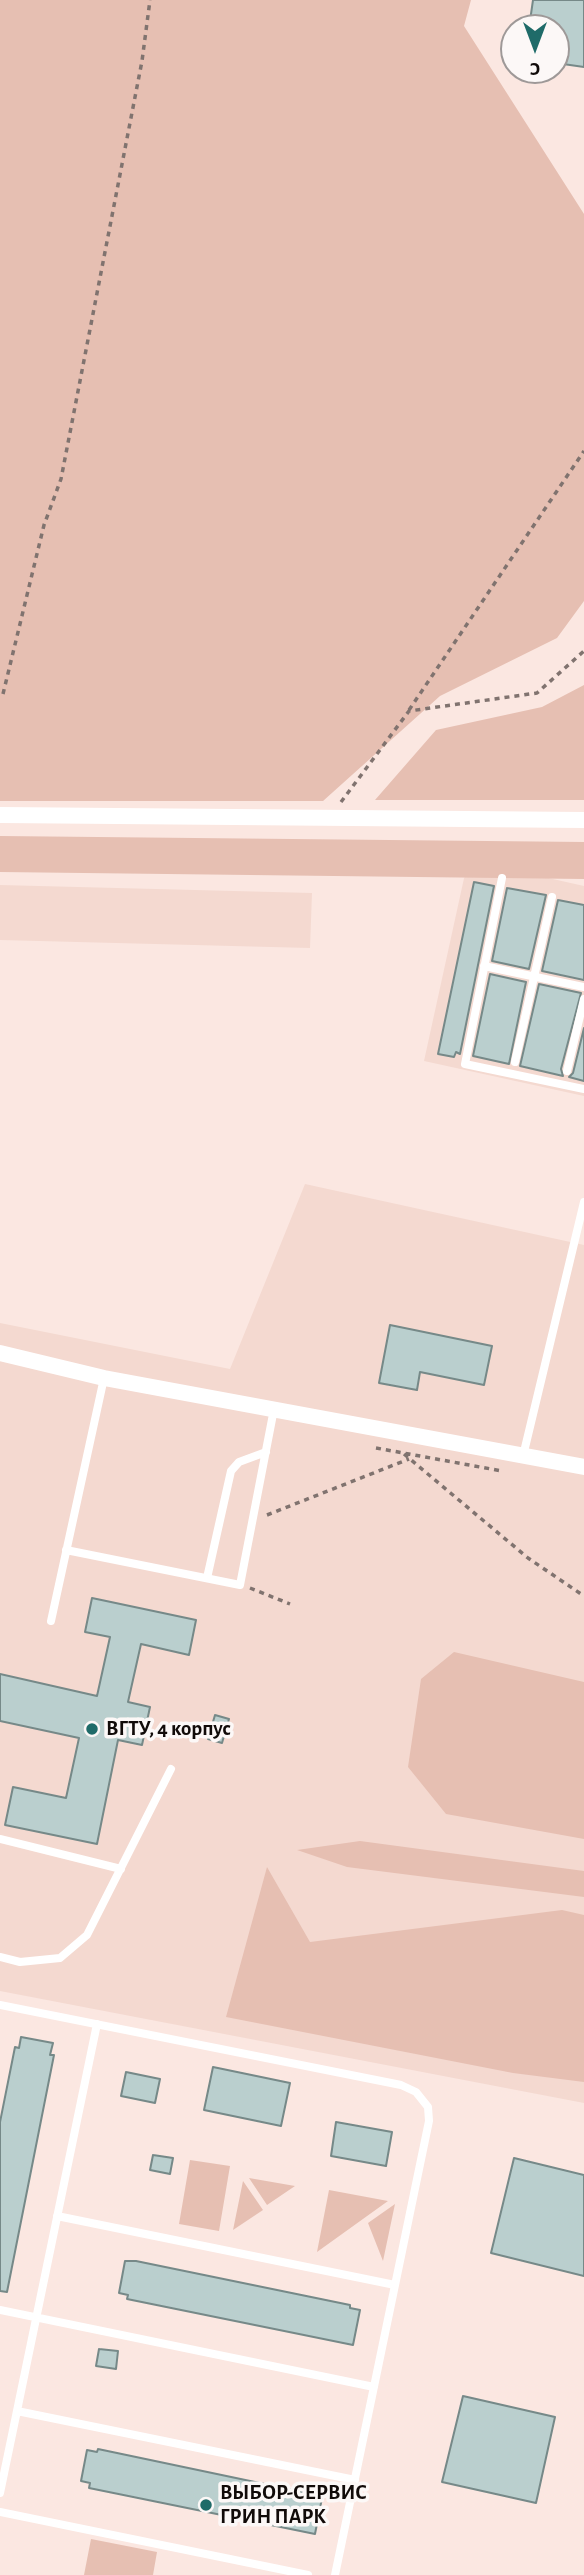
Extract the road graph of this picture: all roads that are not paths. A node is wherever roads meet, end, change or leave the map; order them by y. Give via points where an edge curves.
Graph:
1 (0, 816) edge
2 (584, 820) edge
3 (502, 878) dead end
4 (552, 897) dead end
5 (484, 966) junction
6 (535, 977) junction
7 (584, 987) edge
8 (584, 999) edge
9 (515, 1062) dead end
10 (567, 1071) dead end
11 (584, 1089) edge
12 (584, 1202) edge
13 (0, 1353) edge
14 (104, 1378) junction
15 (274, 1409) junction
16 (266, 1452) junction
17 (523, 1456) junction
18 (584, 1467) edge
19 (66, 1550) junction
20 (207, 1578) junction
21 (51, 1621) dead end
22 (171, 1769) dead end
23 (0, 1839) edge
24 (121, 1869) junction
25 (0, 1958) edge
26 (0, 2005) edge
27 (97, 2024) junction
28 (57, 2216) junction
29 (395, 2285) junction
30 (0, 2311) edge
31 (36, 2318) junction
32 (374, 2387) junction
33 (17, 2411) junction
34 (355, 2480) junction
35 (0, 2493) edge
36 (0, 2512) edge
37 (309, 2575) edge
38 (335, 2575) edge

1 - 2 street
3 - 5 lane
4 - 6 lane
5 - 6 lane
5 - 11 lane via 466,1064
6 - 7 lane
6 - 9 lane
8 - 10 lane
12 - 17 lane
13 - 14 street
14 - 15 street
14 - 19 lane
15 - 16 lane
15 - 17 street
16 - 20 lane via 239,1462 231,1471
16 - 20 lane via 240,1585
17 - 18 street
19 - 20 lane
19 - 21 lane
22 - 24 lane
23 - 24 lane
24 - 25 lane via 87,1935 60,1958 20,1962
26 - 27 lane
27 - 28 lane
27 - 29 lane via 401,2085 416,2092 428,2107 429,2120
28 - 29 lane
28 - 31 lane
29 - 32 lane
30 - 31 lane
31 - 32 lane
31 - 33 lane
32 - 34 lane
33 - 34 lane
33 - 35 lane
34 - 38 lane
36 - 37 lane

